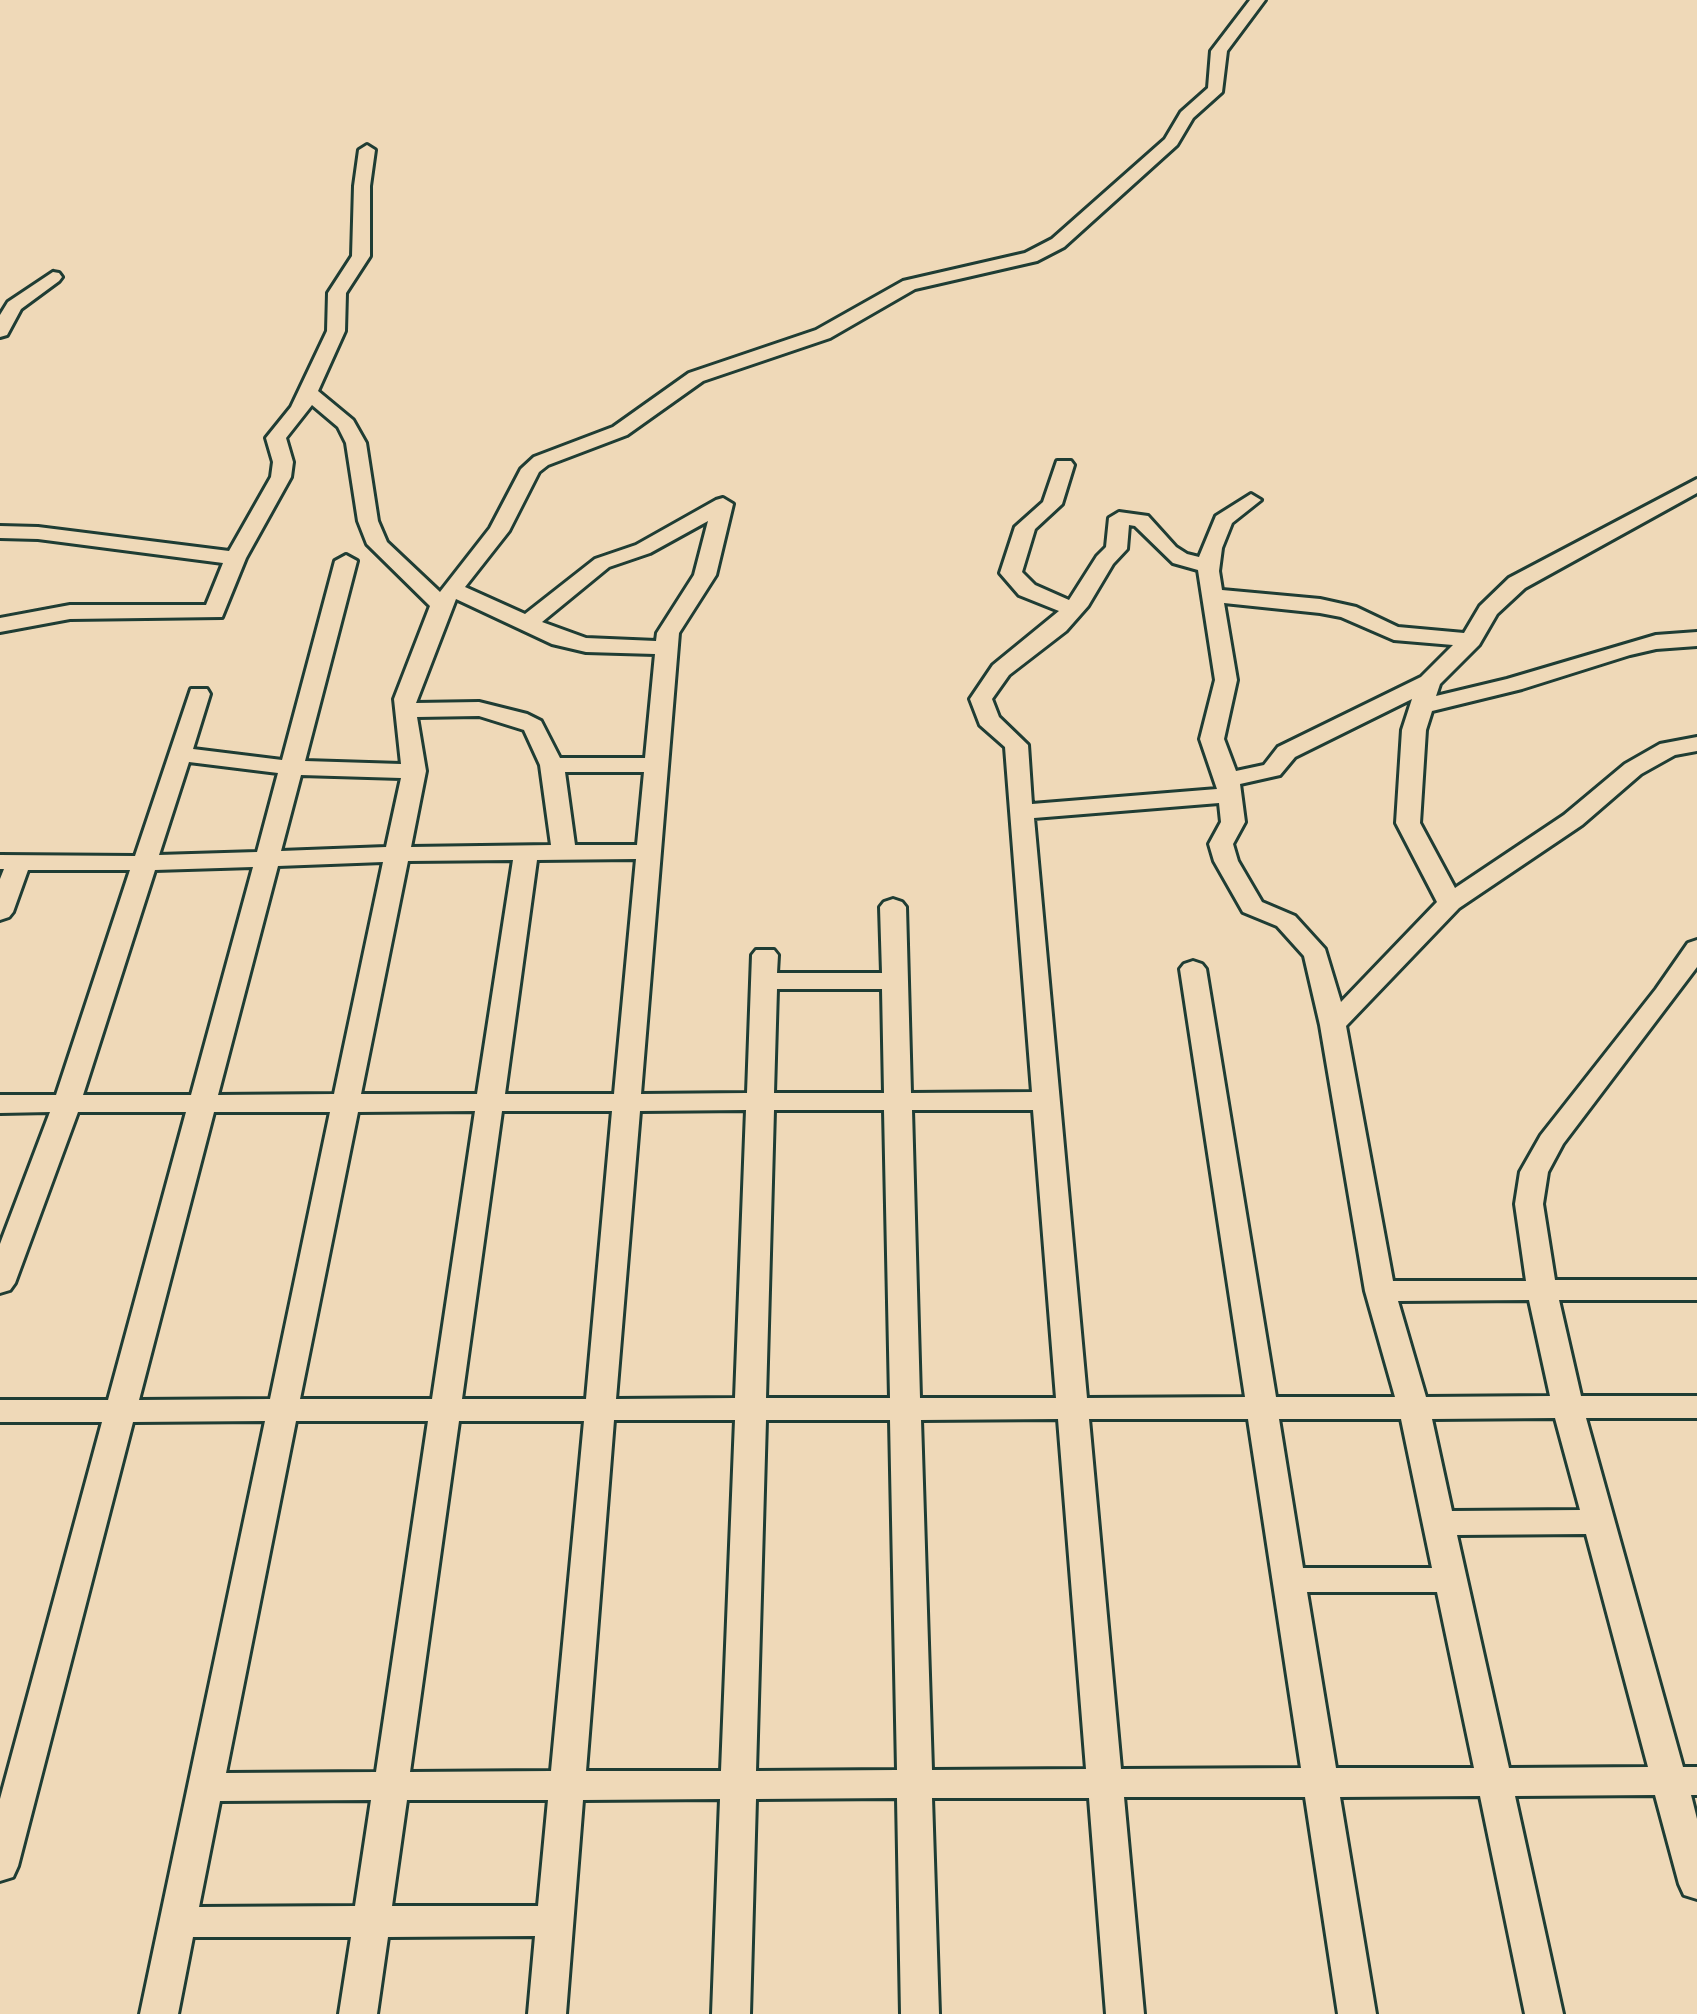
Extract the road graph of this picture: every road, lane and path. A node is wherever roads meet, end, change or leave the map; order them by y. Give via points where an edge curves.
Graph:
1 (1258, 0) edge
2 (367, 150) dead end
3 (54, 277) dead end
4 (0, 331) edge
5 (308, 392) junction
6 (1063, 465) dead end
7 (1697, 485) edge
8 (1251, 500) dead end
9 (0, 532) edge
10 (235, 558) junction
11 (346, 561) dead end
12 (1209, 566) junction
13 (1210, 595) junction
14 (447, 597) junction
15 (1072, 609) junction
16 (529, 622) junction
17 (0, 625) edge
18 (1697, 639) edge
19 (1471, 640) junction
20 (666, 648) junction
21 (1429, 682) junction
22 (199, 694) dead end
23 (1422, 706) junction
24 (404, 710) junction
25 (1697, 744) edge
26 (179, 754) junction
27 (552, 765) junction
28 (656, 765) junction
29 (291, 768) junction
30 (414, 771) junction
31 (1228, 787) junction
32 (1021, 812) junction
33 (564, 852) junction
34 (649, 852) junction
35 (526, 853) junction
36 (397, 854) junction
37 (267, 859) junction
38 (9, 862) edge
39 (144, 863) junction
40 (1450, 903) junction
41 (893, 907) dead end
42 (0, 912) edge
43 (1697, 948) edge
44 (765, 968) joint
45 (1193, 969) dead end
46 (895, 981) junction
47 (1333, 1025) junction
48 (898, 1101) junction
49 (1046, 1101) junction
50 (490, 1102) junction
51 (627, 1102) junction
52 (760, 1102) junction
53 (202, 1103) junction
54 (346, 1103) junction
55 (0, 1104) edge
56 (67, 1104) junction
57 (0, 1283) edge
58 (1697, 1290) edge
59 (1380, 1291) junction
60 (1542, 1291) junction
61 (1697, 1407) edge
62 (1414, 1408) junction
63 (1568, 1408) junction
64 (1073, 1409) junction
65 (1262, 1409) junction
66 (751, 1410) junction
67 (906, 1410) junction
68 (0, 1411) edge
69 (445, 1411) junction
70 (600, 1411) junction
71 (120, 1412) junction
72 (283, 1412) junction
73 (1599, 1522) junction
74 (1439, 1523) junction
75 (1289, 1580) junction
76 (1451, 1580) junction
77 (1683, 1781) edge
78 (1494, 1782) junction
79 (1105, 1783) junction
80 (1321, 1783) junction
81 (11, 1784) edge
82 (915, 1784) junction
83 (567, 1785) junction
84 (738, 1785) junction
85 (391, 1786) junction
86 (206, 1787) junction
87 (0, 1866) edge
88 (1697, 1884) edge
89 (555, 1921) junction
90 (178, 1922) junction
91 (372, 1922) junction
92 (159, 2014) edge
93 (358, 2014) edge
94 (547, 2014) edge
95 (731, 2014) edge
96 (920, 2014) edge
97 (1125, 2014) edge
98 (1357, 2014) edge
99 (1544, 2014) edge

1 - 14 street via 1219,51 1216,89 1186,115 1171,142 1058,243 1031,257 909,285 823,334 696,377 620,431 541,461 531,469 499,531
2 - 5 street via 361,256 337,293 336,331
3 - 4 street via 14,306
5 - 10 street via 300,410 276,438 283,470
5 - 14 street via 346,424 356,443 368,521 377,544
6 - 15 street via 1052,504 1026,527 1011,573 1027,590
7 - 19 street via 1517,583 1488,611
8 - 12 street via 1223,520
9 - 10 street
10 - 17 street via 214,612 70,612
11 - 29 street
12 - 13 street
12 - 15 street via 1180,559 1141,520 1119,518 1116,549
13 - 19 street via 1320,606 1348,612 1394,633
13 - 31 street via 1226,680 1212,739
14 - 16 street
14 - 24 street via 410,683
15 - 32 street via 1058,626 1001,670 981,699 988,720 1016,745
16 - 20 street via 560,639 586,645
16 - 20 street via 602,563 643,549 723,504 705,575 668,633
18 - 23 street via 1623,650
19 - 21 street
20 - 28 street
21 - 23 street
21 - 31 street via 1286,752 1278,766
22 - 26 street
23 - 40 street via 1414,730 1408,823
24 - 27 street via 479,709 519,719 533,726
24 - 30 street
25 - 40 street via 1668,749 1633,769 1573,820
26 - 29 street
26 - 39 street
27 - 28 street
27 - 33 street
28 - 34 street
29 - 30 street
29 - 37 street
30 - 36 street
31 - 32 street
31 - 47 street via 1233,821 1221,844 1226,860 1252,907 1286,921 1316,954
32 - 49 street
33 - 34 street
33 - 35 street
34 - 51 street
35 - 36 street
35 - 50 street
36 - 37 street
36 - 54 street
37 - 39 street
37 - 53 street
38 - 39 street
38 - 42 street
39 - 56 street
40 - 47 street
41 - 46 street
43 - 60 street via 1551,1141 1534,1172 1529,1204
44 - 46 street
44 - 52 street
45 - 65 street
46 - 48 street
47 - 59 street
48 - 49 street
48 - 52 street
48 - 67 street
49 - 64 street
50 - 51 street
50 - 54 street
50 - 69 street
51 - 52 street
51 - 70 street
52 - 66 street
53 - 54 street
53 - 56 street
53 - 71 street
54 - 72 street
55 - 56 street
56 - 57 street
58 - 60 street
59 - 60 street
59 - 62 street
60 - 63 street
61 - 63 street
62 - 63 street
62 - 65 street
62 - 74 street
63 - 73 street
64 - 65 street
64 - 67 street
64 - 79 street
65 - 75 street
66 - 67 street
66 - 70 street
66 - 84 street
67 - 82 street
68 - 71 street
69 - 70 street
69 - 72 street
69 - 85 street
70 - 83 street
71 - 72 street
71 - 81 street
72 - 86 street
73 - 74 street
73 - 77 street
74 - 76 street
75 - 76 street
75 - 80 street
76 - 78 street
77 - 78 street
77 - 88 street
78 - 80 street
78 - 99 street
79 - 80 street
79 - 82 street
79 - 97 street
80 - 98 street
81 - 87 street
82 - 84 street
82 - 96 street
83 - 84 street
83 - 85 street
83 - 89 street
84 - 95 street
85 - 86 street
85 - 91 street
86 - 90 street
89 - 91 street
89 - 94 street
90 - 91 street
90 - 92 street
91 - 93 street

